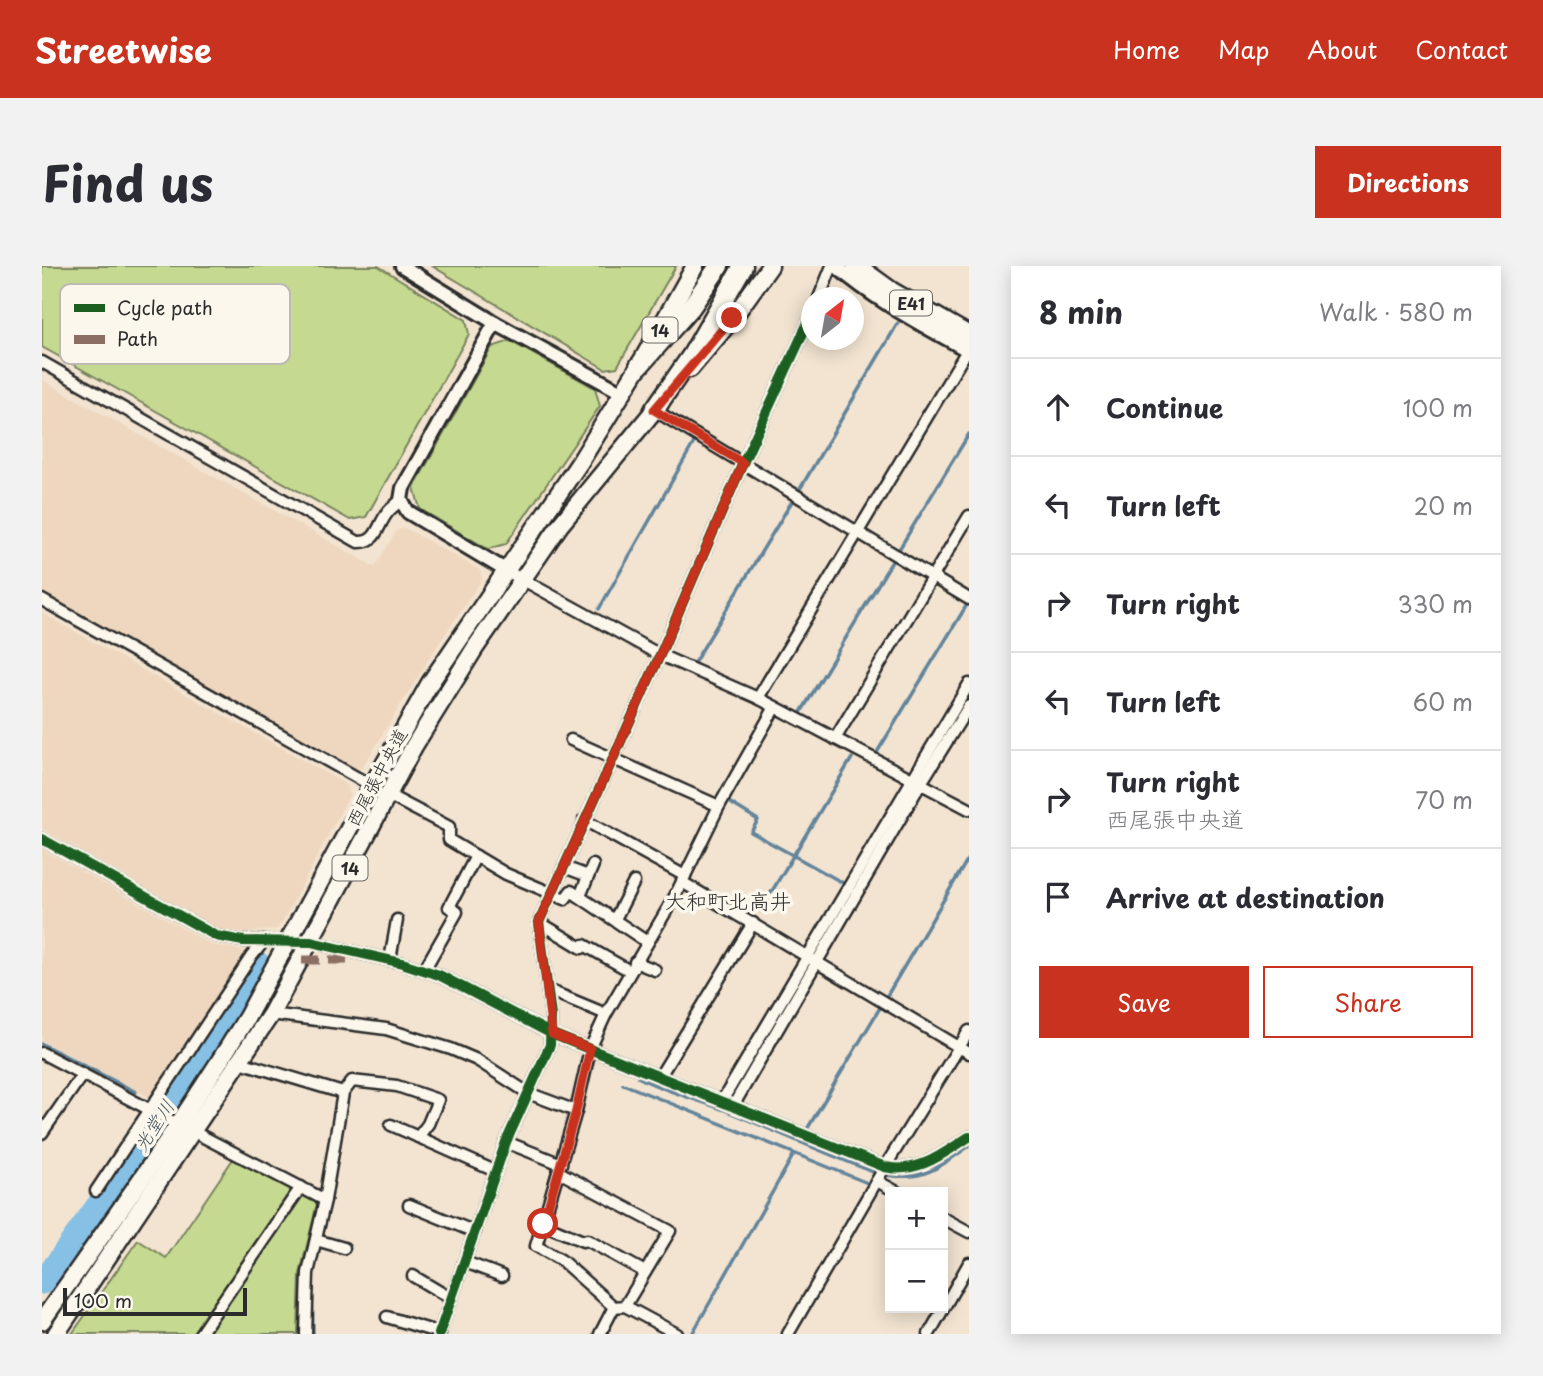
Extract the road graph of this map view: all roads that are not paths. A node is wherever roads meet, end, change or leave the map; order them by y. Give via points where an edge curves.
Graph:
1 (402, 266) edge
2 (695, 266) edge
3 (719, 266) edge
4 (743, 266) edge
5 (770, 266) edge
6 (834, 266) edge
7 (856, 266) edge
8 (824, 287) edge
9 (495, 323) junction
10 (801, 338) edge
11 (968, 346) edge
12 (42, 362) edge
13 (639, 366) junction
14 (623, 393) junction
15 (654, 410) junction
16 (743, 463) junction
17 (401, 500) junction
18 (969, 516) edge
19 (857, 532) junction
20 (505, 570) junction
21 (932, 577) junction
22 (521, 579) junction
23 (42, 600) edge
24 (969, 600) edge
25 (660, 655) junction
26 (969, 684) edge
27 (758, 698) junction
28 (969, 706) edge
29 (775, 707) junction
30 (835, 739) junction
31 (571, 740) dead end
32 (613, 758) junction
33 (916, 781) junction
34 (372, 786) junction
35 (388, 795) junction
36 (719, 806) junction
37 (969, 810) edge
38 (584, 821) junction
39 (42, 839) edge
40 (476, 856) junction
41 (593, 865) dead end
42 (564, 867) junction
43 (587, 876) junction
44 (684, 879) junction
45 (634, 882) dead end
46 (552, 892) junction
47 (580, 896) junction
48 (615, 919) junction
49 (397, 920) dead end
50 (539, 922) junction
51 (753, 923) junction
52 (288, 940) junction
53 (264, 941) junction
54 (312, 942) junction
55 (648, 942) junction
56 (812, 958) junction
57 (390, 960) junction
58 (633, 967) junction
59 (425, 970) junction
60 (655, 970) dead end
61 (548, 990) junction
62 (271, 1014) junction
63 (606, 1014) junction
64 (969, 1031) edge
65 (552, 1034) junction
66 (590, 1049) junction
67 (964, 1050) edge
68 (42, 1053) edge
69 (240, 1062) junction
70 (82, 1074) junction
71 (660, 1076) junction
72 (343, 1093) junction
73 (528, 1093) junction
74 (722, 1101) junction
75 (733, 1106) junction
76 (153, 1111) junction
77 (576, 1111) junction
78 (391, 1125) dead end
79 (179, 1126) junction
80 (42, 1133) edge
81 (418, 1137) junction
82 (969, 1138) edge
83 (506, 1142) junction
84 (560, 1168) junction
85 (495, 1171) junction
86 (881, 1174) junction
87 (301, 1187) junction
88 (893, 1187) edge
89 (96, 1191) dead end
90 (325, 1199) junction
91 (409, 1205) dead end
92 (948, 1221) edge
93 (543, 1224) junction
94 (475, 1232) junction
95 (969, 1232) edge
96 (316, 1240) junction
97 (344, 1248) dead end
98 (465, 1262) junction
99 (969, 1264) edge
100 (645, 1272) junction
101 (413, 1276) dead end
102 (502, 1276) dead end
103 (450, 1298) junction
104 (619, 1307) junction
105 (387, 1317) dead end
106 (42, 1321) edge
107 (56, 1334) edge
108 (200, 1334) edge
109 (306, 1334) edge
110 (440, 1334) edge
111 (600, 1334) edge
112 (677, 1334) edge
113 (788, 1334) edge
114 (929, 1334) edge

1 - 9 street
2 - 13 main road, 西尾張中央道 / 14
3 - 13 highway via 691,307
4 - 15 highway
5 - 15 main road, 西尾張中央道 / 14
6 - 8 street
6 - 11 street via 886,304
7 - 11 highway, E41
9 - 14 street
9 - 17 street via 403,488
10 - 16 street
11 - 19 street
12 - 17 street via 358,542 373,539 388,512
13 - 14 main road, 西尾張中央道 / 14
14 - 20 main road, 西尾張中央道 / 14
15 - 16 street
15 - 22 main road, 西尾張中央道 / 14
16 - 19 street
16 - 25 street
17 - 20 street via 408,512
18 - 21 street
19 - 21 street
19 - 27 street
20 - 22 street
20 - 34 main road, 西尾張中央道 / 14 via 430,683
21 - 24 street
21 - 30 street
22 - 25 street
22 - 35 main road, 西尾張中央道 / 14 via 443,697
23 - 34 street
25 - 27 street
25 - 32 street
26 - 33 street
27 - 29 street
28 - 33 street
29 - 30 street
29 - 36 street
30 - 33 street
31 - 32 street
32 - 36 street
32 - 38 street
33 - 37 street
33 - 56 street
34 - 52 main road, 西尾張中央道 / 14
35 - 40 street via 449,827 449,840
35 - 54 main road, 西尾張中央道 / 14
36 - 44 street
38 - 42 street
38 - 44 street
39 - 53 street via 216,936
40 - 46 street
40 - 59 street via 449,907 457,912
41 - 43 street
42 - 43 street
42 - 46 street
43 - 47 street
44 - 51 street
44 - 55 street
45 - 48 street
46 - 47 street via 565,899 571,891
46 - 50 street
47 - 48 street
48 - 55 street
49 - 57 street
50 - 58 street via 582,948 584,945
50 - 61 street
51 - 56 street
51 - 71 street
52 - 53 street
52 - 54 street
52 - 79 main road, 西尾張中央道 / 14 via 247,1017
53 - 76 street
54 - 57 street
54 - 62 main road, 西尾張中央道 / 14
55 - 58 street
56 - 67 street
56 - 74 street
56 - 75 street
57 - 59 street
58 - 60 street
58 - 63 street
59 - 65 street
61 - 63 street
61 - 65 street
62 - 69 main road, 西尾張中央道 / 14
62 - 73 street via 386,1029 477,1060
63 - 66 street
64 - 67 street
65 - 66 street
65 - 73 street
66 - 71 street
66 - 77 street
67 - 86 street
68 - 70 street
69 - 72 street
69 - 79 main road, 西尾張中央道 / 14
70 - 76 street
70 - 80 street
71 - 74 street
72 - 81 street via 352,1081 397,1086 438,1100
72 - 90 street
73 - 77 street
73 - 83 street
74 - 75 street
75 - 86 street
76 - 79 street
76 - 89 street
77 - 84 street
78 - 81 street
79 - 87 street
79 - 106 main road, 西尾張中央道 / 14
79 - 107 main road, 西尾張中央道 / 14
81 - 85 street
82 - 86 street via 927,1164
83 - 84 street
83 - 85 street
84 - 93 street
84 - 100 street via 670,1231
85 - 94 street
86 - 88 street
86 - 113 street
87 - 90 street
87 - 108 street
90 - 96 street
91 - 94 street
92 - 95 street
93 - 100 street via 587,1240
93 - 104 street via 536,1245
94 - 98 street
96 - 97 street
96 - 109 street via 308,1273
98 - 102 street
98 - 103 street
99 - 114 street
100 - 104 street
101 - 103 street
103 - 110 street
104 - 111 street
104 - 112 street
105 - 110 street

